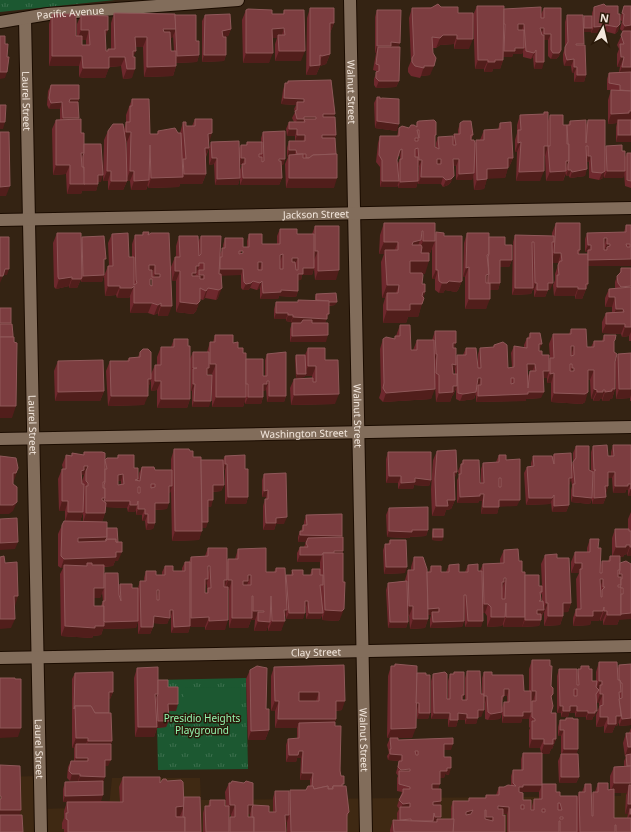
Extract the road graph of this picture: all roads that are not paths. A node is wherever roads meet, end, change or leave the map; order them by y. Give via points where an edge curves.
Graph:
1 (238, 0) edge
2 (350, 0) edge
3 (25, 18) junction
4 (0, 22) edge
5 (631, 208) edge
6 (354, 214) junction
7 (0, 220) edge
8 (29, 220) junction
9 (631, 427) edge
10 (358, 432) junction
11 (0, 439) edge
12 (33, 439) junction
13 (631, 646) edge
14 (363, 652) junction
15 (0, 658) edge
16 (38, 658) junction
17 (41, 832) edge
18 (366, 832) edge

1 - 3 street, Pacific Avenue via 48,14
2 - 6 street, Walnut Street
3 - 4 street, Pacific Avenue
3 - 8 street, Laurel Street
5 - 6 street, Jackson Street
6 - 8 street, Jackson Street
6 - 10 street, Walnut Street
7 - 8 street, Jackson Street
8 - 12 street, Laurel Street
9 - 10 street, Washington Street
10 - 12 street, Washington Street
10 - 14 street, Walnut Street
11 - 12 street, Washington Street
12 - 16 street, Laurel Street
13 - 14 street, Clay Street
14 - 16 street, Clay Street
14 - 18 street, Walnut Street
15 - 16 street, Clay Street
16 - 17 street, Laurel Street

